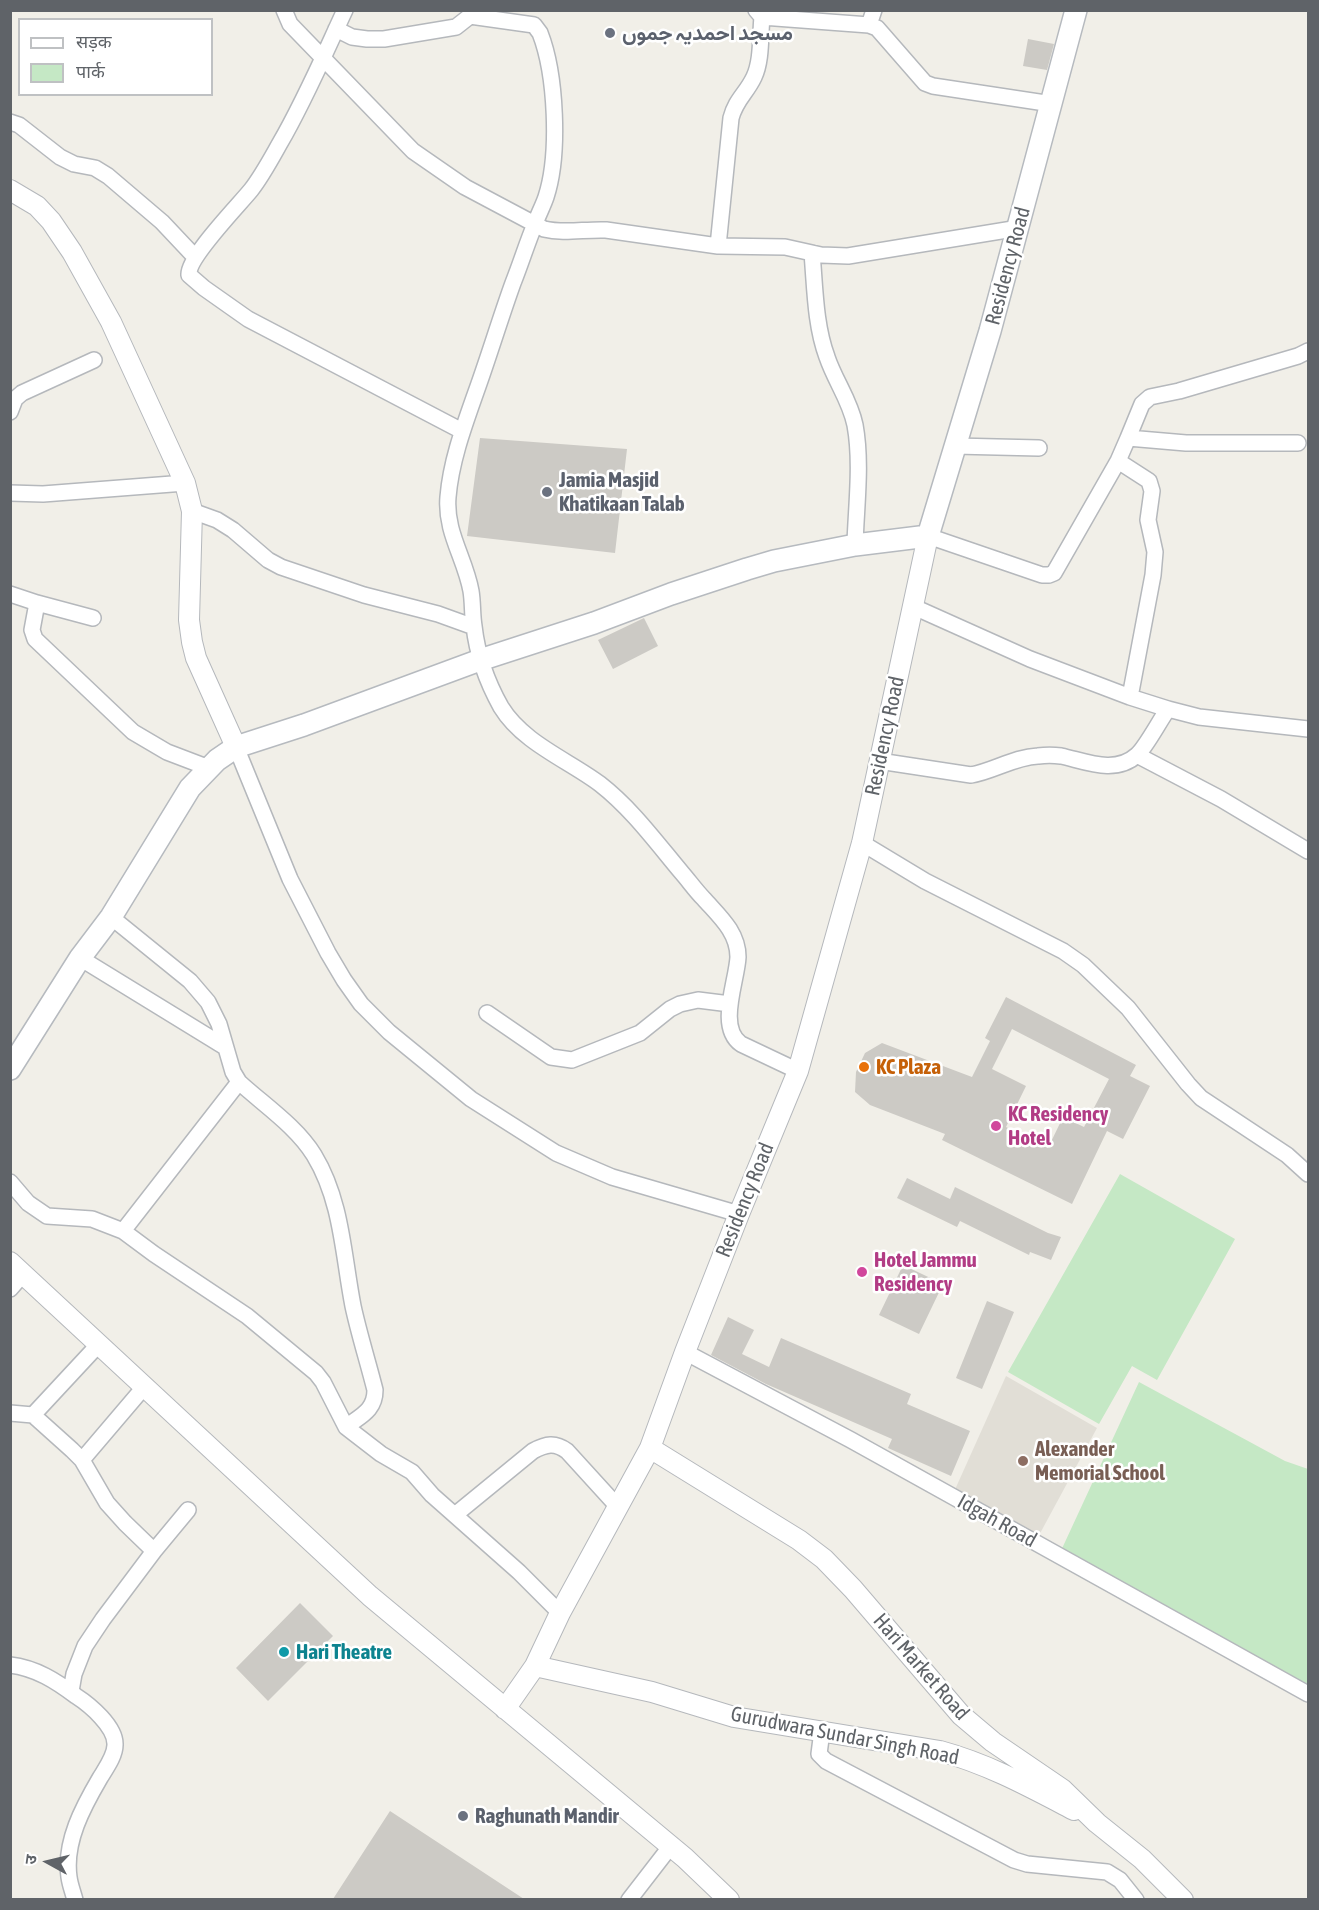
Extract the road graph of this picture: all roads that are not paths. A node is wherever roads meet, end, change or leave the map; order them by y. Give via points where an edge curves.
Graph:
1 (284, 10) edge
2 (345, 10) edge
3 (1076, 10) edge
4 (759, 14) edge
5 (536, 18) edge
6 (871, 18) edge
7 (336, 29) junction
8 (322, 58) junction
9 (1052, 104) junction
10 (10, 122) edge
11 (10, 190) edge
12 (534, 225) junction
13 (1019, 228) junction
14 (718, 246) junction
15 (812, 253) junction
16 (195, 256) junction
17 (1308, 351) edge
18 (94, 360) dead end
19 (10, 412) edge
20 (462, 431) junction
21 (1128, 438) junction
22 (1298, 443) dead end
23 (956, 446) junction
24 (1039, 448) dead end
25 (1118, 461) junction
26 (184, 483) junction
27 (10, 493) edge
28 (192, 510) junction
29 (928, 536) junction
30 (855, 545) junction
31 (10, 594) edge
32 (37, 603) junction
33 (914, 607) junction
34 (93, 618) dead end
35 (474, 627) junction
36 (480, 660) junction
37 (1130, 697) junction
38 (1168, 708) junction
39 (1308, 729) edge
40 (236, 747) junction
41 (1137, 755) junction
42 (879, 761) junction
43 (209, 768) junction
44 (862, 843) junction
45 (1308, 851) edge
46 (111, 917) junction
47 (80, 958) junction
48 (730, 1004) junction
49 (486, 1013) dead end
50 (225, 1047) junction
51 (10, 1069) edge
52 (798, 1071) junction
53 (239, 1082) junction
54 (1308, 1174) edge
55 (10, 1182) edge
56 (739, 1214) junction
57 (123, 1231) junction
58 (17, 1268) edge
59 (10, 1289) edge
60 (99, 1344) junction
61 (685, 1352) junction
62 (145, 1386) junction
63 (10, 1413) edge
64 (33, 1415) junction
65 (346, 1427) junction
66 (650, 1448) junction
67 (82, 1460) junction
68 (618, 1507) junction
69 (188, 1510) dead end
70 (456, 1514) junction
71 (154, 1551) junction
72 (560, 1613) junction
73 (10, 1665) edge
74 (535, 1666) junction
75 (71, 1691) junction
76 (1308, 1694) edge
77 (505, 1708) junction
78 (822, 1731) junction
79 (1098, 1823) junction
80 (670, 1847) junction
81 (75, 1899) edge
82 (629, 1899) edge
83 (729, 1899) edge
84 (1136, 1899) edge
85 (1183, 1899) edge

1 - 8 street via 290,24
2 - 7 street
3 - 9 main road, Residency Road
4 - 6 street
4 - 14 street via 757,65 731,118
5 - 7 street via 470,16 451,29 384,39 352,37
5 - 12 street via 549,67 554,121 551,177
6 - 9 street via 925,83
7 - 8 street
8 - 12 street via 413,151 465,187
8 - 16 street via 270,162
9 - 13 main road, Residency Road
10 - 16 street via 60,157 108,176
11 - 26 street via 37,207 72,252 111,322
12 - 14 street via 555,232 606,230
12 - 20 street
13 - 15 street via 848,256
13 - 23 main road, Residency Road
14 - 15 street
15 - 30 street via 823,346 855,424
16 - 20 street via 190,277 248,319
17 - 21 street via 1150,397 1142,404
18 - 19 street via 22,393
20 - 35 street via 448,498 449,519 467,570
21 - 22 street via 1186,443
21 - 25 street
23 - 24 street
23 - 29 main road, Residency Road
25 - 29 street via 1066,554 1049,575
25 - 37 street via 1149,480 1152,491 1148,520 1155,552 1153,575
26 - 27 street
26 - 28 street
28 - 35 street via 233,530 267,560 281,567
28 - 40 street via 192,642
29 - 30 main road
29 - 33 street, Residency Road
30 - 36 main road via 747,569
31 - 32 street
32 - 34 street
32 - 43 street via 32,630 35,639 133,732 167,752
33 - 37 street via 1030,659
33 - 42 street, Residency Road
35 - 36 street
36 - 40 main road
36 - 48 street via 500,705 517,726 622,803 722,918 733,935 738,955
37 - 38 street
38 - 39 street via 1200,717
38 - 41 street
40 - 43 main road
40 - 56 street via 290,879 328,953 355,996 389,1032 471,1099 556,1153 612,1177
41 - 42 street via 1110,766 1058,755 1024,757 971,775
41 - 45 street
42 - 44 street, Residency Road
43 - 46 main road via 190,788
44 - 52 street, Residency Road
44 - 54 street via 1083,965 1128,1008 1201,1098 1287,1155
46 - 47 main road
46 - 50 street via 204,996 219,1024
47 - 50 street
47 - 51 main road
48 - 49 street via 698,1000 680,1004 634,1036 572,1060 551,1057
48 - 52 street via 735,1040
50 - 53 street
52 - 56 street, Residency Road
53 - 57 street
53 - 65 street via 299,1135 315,1155 336,1206 353,1305 375,1390 373,1404
55 - 57 street via 28,1203 47,1216 92,1219
56 - 61 street, Residency Road
57 - 65 street via 247,1316 316,1373
58 - 59 street
58 - 60 street
60 - 62 street
60 - 64 street
61 - 66 street, Residency Road
61 - 76 street, Idgah Road
62 - 67 street
62 - 77 street via 370,1596
63 - 64 street
64 - 67 street
65 - 70 street via 412,1472
66 - 68 street, Residency Road
66 - 79 street, Hari Market Road via 824,1559 961,1715 1062,1789
67 - 71 street via 107,1503
68 - 70 street via 567,1451 551,1444 533,1451
68 - 72 street, Residency Road
69 - 71 street
70 - 72 street
71 - 75 street via 85,1646
72 - 74 street, Residency Road
73 - 75 street via 36,1671
74 - 77 street, Residency Road
74 - 78 street, Gurudwara Sundar Singh Road via 652,1692 734,1717
75 - 81 street via 89,1704 116,1742 112,1758 75,1829 68,1864
77 - 80 street
78 - 79 street, Gurudwara Sundar Singh Road via 970,1759
78 - 84 street via 819,1754 826,1761 1014,1860 1107,1872 1120,1880
79 - 85 street, Hari Market Road
80 - 82 street
80 - 83 street

